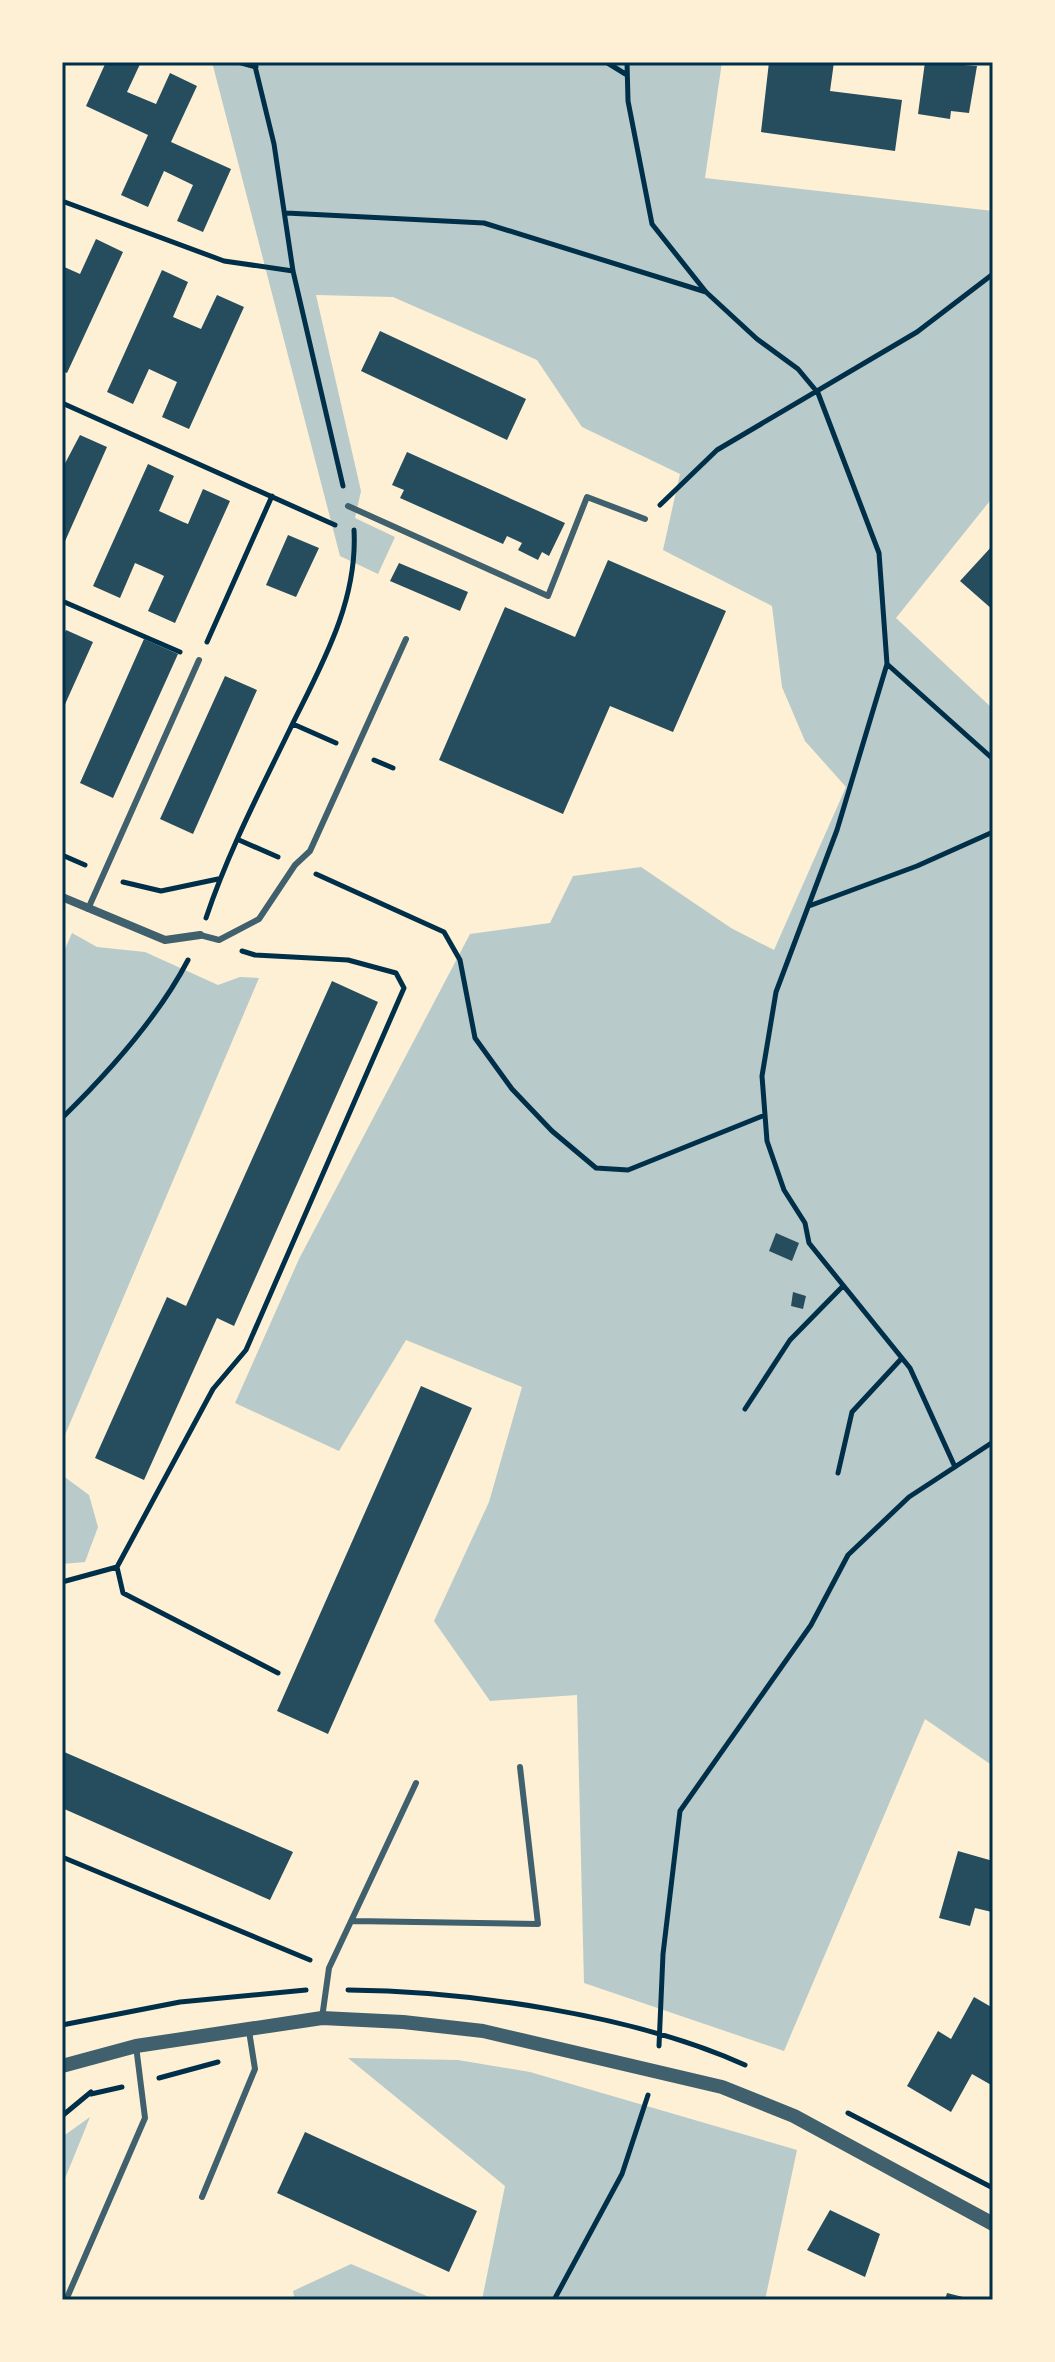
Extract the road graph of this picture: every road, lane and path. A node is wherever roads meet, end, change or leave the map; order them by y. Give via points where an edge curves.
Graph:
1 (238, 62) edge
2 (606, 62) edge
3 (627, 62) edge
4 (256, 65) edge
5 (627, 75) junction
6 (62, 201) edge
7 (286, 213) junction
8 (293, 271) junction
9 (993, 274) edge
10 (706, 292) junction
11 (818, 393) junction
12 (62, 403) edge
13 (272, 496) junction
14 (348, 506) junction
15 (645, 519) joint
16 (355, 533) junction
17 (62, 601) edge
18 (406, 639) dead end
19 (199, 660) junction
20 (887, 664) junction
21 (993, 759) edge
22 (993, 832) edge
23 (239, 840) junction
24 (62, 855) edge
25 (295, 865) junction
26 (104, 874) junction
27 (219, 878) junction
28 (62, 897) edge
29 (809, 906) junction
30 (88, 909) junction
31 (200, 935) junction
32 (219, 940) junction
33 (765, 1114) junction
34 (62, 1118) edge
35 (843, 1286) junction
36 (902, 1358) junction
37 (745, 1409) dead end
38 (993, 1442) edge
39 (955, 1467) junction
40 (838, 1473) dead end
41 (117, 1567) junction
42 (62, 1582) edge
43 (278, 1673) dead end
44 (520, 1767) dead end
45 (416, 1783) dead end
46 (62, 1857) edge
47 (353, 1921) junction
48 (329, 1968) junction
49 (662, 2012) dead end
50 (322, 2018) junction
51 (249, 2027) junction
52 (136, 2046) junction
53 (253, 2053) junction
54 (62, 2066) edge
55 (141, 2083) junction
56 (91, 2094) dead end
57 (647, 2100) dead end
58 (202, 2197) dead end
59 (993, 2224) edge
60 (66, 2300) edge
61 (554, 2300) edge

1 - 4 path
2 - 5 path
3 - 5 path
4 - 7 path
5 - 10 path via 652,224
6 - 8 path via 224,261
7 - 8 path
7 - 10 path via 484,223
8 - 14 path
9 - 11 path via 917,332
10 - 11 path via 798,369
11 - 15 path via 717,450
11 - 20 path via 879,553
12 - 13 path
13 - 16 path
13 - 19 path
14 - 15 lane via 548,596 587,497
14 - 16 path
16 - 23 path via 322,672
17 - 19 path
18 - 25 lane via 310,851
19 - 26 lane
20 - 21 path
20 - 29 path
22 - 29 path
23 - 25 path
23 - 27 path
24 - 26 path
25 - 32 lane via 259,919
25 - 33 path via 444,932 460,960 475,1038 512,1089 596,1168 628,1170
26 - 27 path via 161,891
26 - 30 lane
27 - 31 path
28 - 30 street
29 - 33 path via 776,992 762,1076
30 - 31 street via 165,940
31 - 32 lane
31 - 34 path via 165,998
32 - 41 path via 255,955 348,960 384,969 396,973 404,988 246,1350 213,1389
33 - 35 path via 767,1141 784,1190 805,1223 809,1243
35 - 36 path
35 - 37 path via 790,1340
36 - 39 path
36 - 40 path via 852,1412
38 - 39 path
39 - 49 path via 909,1497 848,1555 811,1625 680,1811 663,1954
41 - 42 path
41 - 43 path via 123,1593
44 - 47 lane via 538,1924
45 - 47 lane
46 - 48 path
47 - 48 lane
48 - 50 lane
50 - 51 street
50 - 59 street via 483,2031 722,2087 794,2116
51 - 52 street
51 - 53 lane
52 - 54 street
52 - 55 lane
53 - 55 path
53 - 58 lane via 255,2069
55 - 56 path
55 - 60 lane via 145,2118
57 - 61 path via 622,2174

